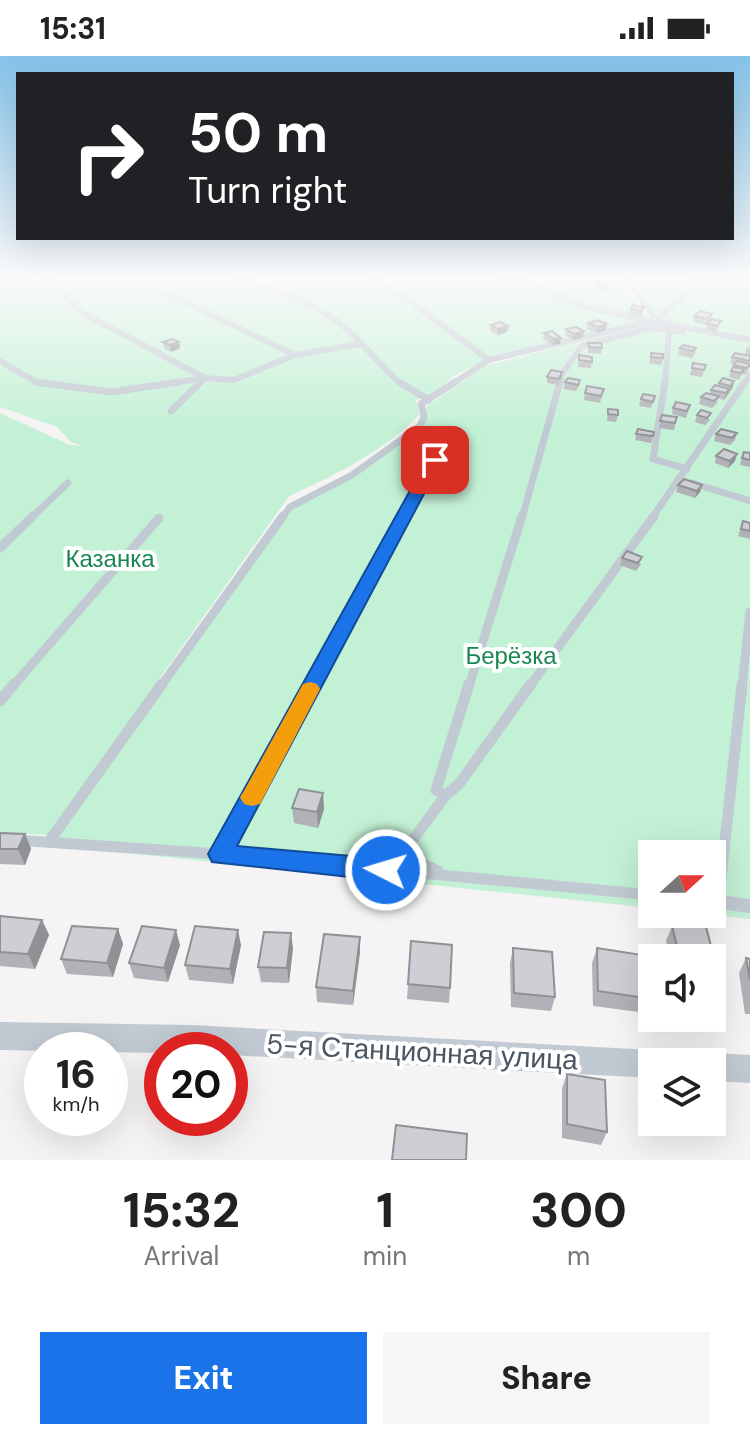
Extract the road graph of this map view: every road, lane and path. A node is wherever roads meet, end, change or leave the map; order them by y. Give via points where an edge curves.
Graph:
1 (110, 328) edge
2 (238, 328) edge
3 (345, 328) edge
4 (445, 328) edge
5 (627, 328) edge
6 (690, 328) edge
7 (669, 330) junction
8 (750, 340) edge
9 (360, 344) junction
10 (750, 346) edge
11 (295, 355) junction
12 (489, 360) junction
13 (0, 361) edge
14 (750, 375) edge
15 (205, 378) junction
16 (429, 400) junction
17 (171, 411) dead end
18 (435, 460) dead end
19 (687, 469) junction
20 (680, 480) junction
21 (68, 483) dead end
22 (750, 501) edge
23 (159, 518) dead end
24 (0, 548) edge
25 (750, 612) edge
26 (0, 701) edge
27 (445, 796) junction
28 (0, 839) edge
29 (50, 840) junction
30 (722, 840) edge
31 (220, 854) junction
32 (444, 875) junction
33 (638, 894) edge
34 (726, 903) edge
35 (750, 906) edge
36 (0, 1036) edge
37 (638, 1063) edge
38 (726, 1068) edge
39 (750, 1069) edge

1 - 15 lane
2 - 11 lane
3 - 9 lane
4 - 12 lane
5 - 12 lane
6 - 8 lane
7 - 10 lane
7 - 19 lane via 653,459
7 - 27 lane via 650,328 582,346 562,374 436,790
9 - 11 lane
9 - 16 lane via 411,394
11 - 15 lane via 234,380
12 - 16 lane
13 - 15 lane via 40,384 111,392
14 - 19 lane
15 - 17 lane
16 - 29 lane via 421,404 420,426 352,475 290,507
18 - 31 lane
19 - 20 lane
20 - 22 lane
20 - 27 lane via 459,784
21 - 24 lane
23 - 26 lane
25 - 30 lane
27 - 32 lane via 407,848 411,858
28 - 29 lane
29 - 31 lane
31 - 32 lane
32 - 33 lane
34 - 35 lane
36 - 37 street, 5-я Станционная улица via 191,1039
38 - 39 street

